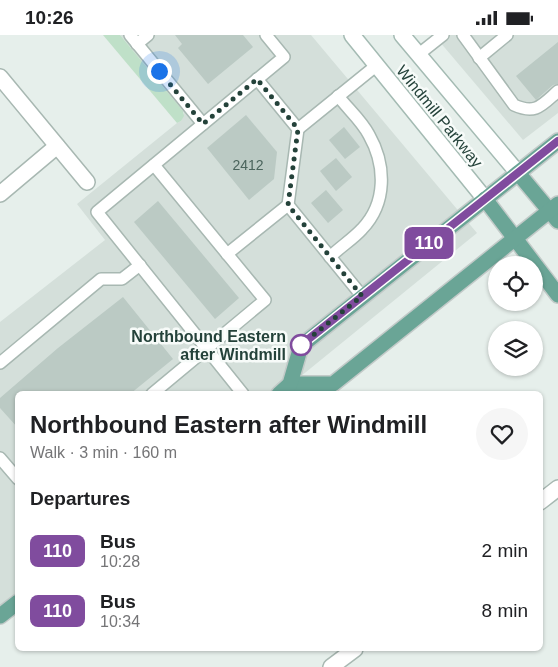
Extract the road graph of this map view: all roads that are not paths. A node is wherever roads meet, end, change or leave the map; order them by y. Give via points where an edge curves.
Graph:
1 (148, 35) edge
2 (266, 35) edge
3 (352, 35) edge
4 (402, 35) edge
5 (443, 35) edge
6 (463, 35) edge
7 (507, 35) edge
8 (134, 39) edge
9 (419, 54) junction
10 (479, 57) junction
11 (377, 65) junction
12 (0, 77) edge
13 (257, 79) junction
14 (558, 91) edge
15 (338, 96) junction
16 (203, 124) junction
17 (298, 129) junction
18 (558, 141) edge
19 (57, 146) junction
20 (154, 165) junction
21 (518, 173) junction
22 (87, 182) dead end
23 (0, 194) edge
24 (485, 199) junction
25 (288, 205) junction
26 (555, 212) edge
27 (515, 239) junction
28 (227, 254) junction
29 (330, 257) junction
30 (140, 265) junction
31 (558, 295) edge
32 (362, 296) junction
33 (207, 348) junction
34 (0, 363) edge
35 (285, 389) edge
36 (156, 391) edge
37 (241, 391) edge
38 (0, 458) edge
39 (15, 476) edge
40 (558, 488) edge
41 (543, 500) edge
42 (15, 604) edge
43 (0, 616) edge
44 (352, 651) edge
45 (332, 667) edge

1 - 8 lane
2 - 13 lane via 284,57
3 - 11 main road, Windmill Parkway
4 - 9 main road, Windmill Parkway
5 - 9 lane
6 - 10 lane
7 - 10 lane
8 - 16 lane
9 - 21 main road, Windmill Parkway
10 - 14 lane via 514,105 536,109
11 - 15 lane
11 - 24 main road, Windmill Parkway
12 - 19 main road
13 - 16 lane
13 - 17 lane
15 - 17 lane
15 - 29 lane via 368,134 378,154 382,174 374,213 363,228
16 - 20 lane
17 - 25 lane
18 - 21 main road
19 - 22 main road
19 - 23 main road
20 - 28 lane
20 - 30 lane via 97,212
21 - 24 main road
21 - 26 main road, Windmill Parkway
24 - 27 main road, Windmill Parkway
24 - 32 main road
25 - 28 lane
25 - 29 lane
26 - 27 main road
27 - 31 main road, Windmill Parkway
27 - 35 main road via 332,384
28 - 33 lane via 265,300
29 - 32 lane
30 - 33 lane
30 - 34 lane via 122,279 101,279
32 - 35 main road via 301,345
33 - 36 lane
33 - 37 lane
38 - 39 lane
40 - 41 main road
42 - 43 main road
44 - 45 main road

